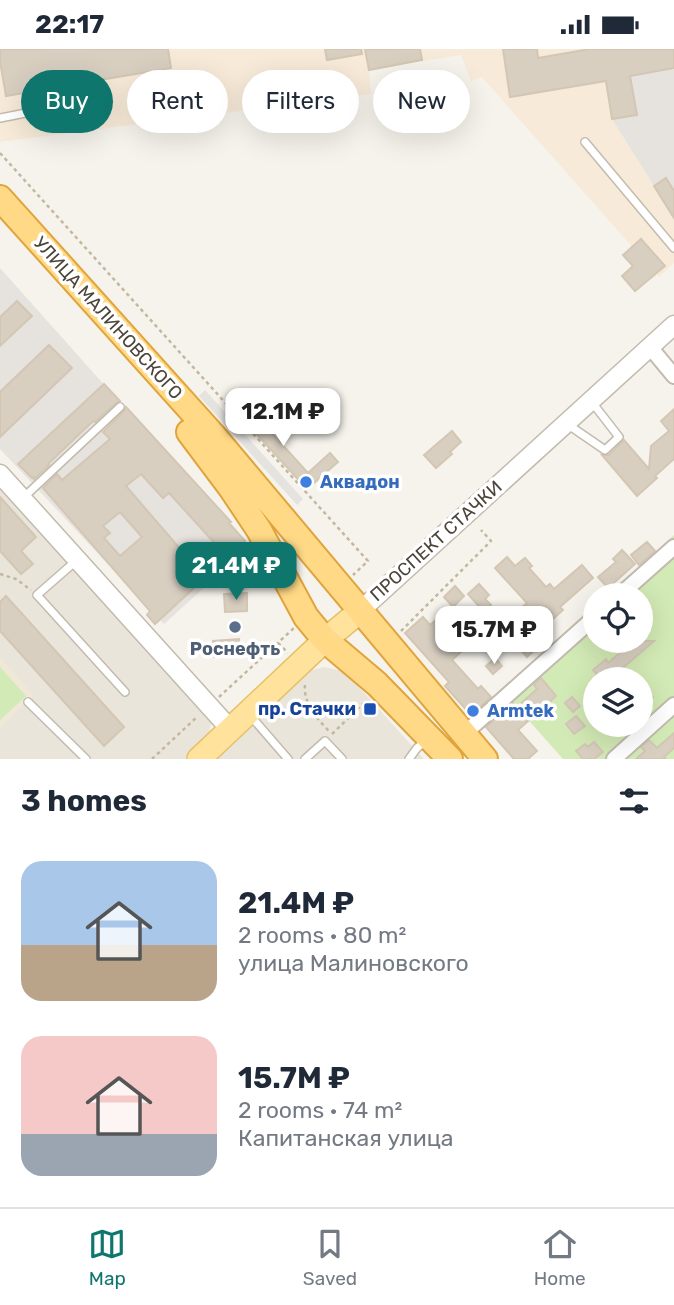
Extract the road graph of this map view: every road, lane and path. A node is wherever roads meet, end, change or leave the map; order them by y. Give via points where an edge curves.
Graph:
1 (21, 114) edge
2 (0, 118) edge
3 (585, 142) dead end
4 (0, 153) edge
5 (0, 198) edge
6 (0, 216) edge
7 (674, 248) edge
8 (674, 325) edge
9 (650, 347) junction
10 (674, 376) edge
11 (591, 401) junction
12 (120, 407) dead end
13 (566, 423) junction
14 (0, 474) edge
15 (22, 499) junction
16 (481, 530) dead end
17 (674, 547) edge
18 (78, 560) junction
19 (0, 574) edge
20 (634, 583) edge
21 (340, 587) junction
22 (37, 595) junction
23 (360, 611) junction
24 (415, 616) dead end
25 (306, 617) junction
26 (583, 628) edge
27 (325, 640) junction
28 (278, 643) junction
29 (299, 665) junction
30 (125, 692) dead end
31 (369, 698) dead end
32 (28, 702) dead end
33 (674, 705) edge
34 (209, 706) junction
35 (248, 713) junction
36 (231, 730) junction
37 (332, 734) junction
38 (464, 734) junction
39 (430, 738) junction
40 (325, 741) junction
41 (86, 759) edge
42 (152, 759) edge
43 (199, 759) edge
44 (288, 759) edge
45 (305, 759) edge
46 (342, 759) edge
47 (409, 759) edge
48 (450, 759) edge
49 (485, 759) edge
50 (614, 759) edge

1 - 2 lane
3 - 7 lane
4 - 21 path via 368,561
5 - 21 highway, УЛИЦА МАЛИНОВСКОГО via 214,436
6 - 25 highway, УЛИЦА МАЛИНОВСКОГО via 202,447 259,530
8 - 9 street, ПРОСПЕКТ СТАЧКИ
9 - 10 street
9 - 11 street, ПРОСПЕКТ СТАЧКИ
11 - 13 street, ПРОСПЕКТ СТАЧКИ
11 - 13 lane via 619,436 605,450
12 - 15 lane
13 - 23 street, ПРОСПЕКТ СТАЧКИ
14 - 15 street
15 - 18 street
16 - 24 path via 491,541
17 - 20 street
18 - 22 lane
18 - 34 street
19 - 22 path via 16,579
21 - 23 highway, УЛИЦА МАЛИНОВСКОГО
22 - 30 lane
23 - 27 main road, ПРОСПЕКТ СТАЧКИ
23 - 38 highway, УЛИЦА МАЛИНОВСКОГО
25 - 27 highway, УЛИЦА МАЛИНОВСКОГО
25 - 28 path
26 - 38 street
27 - 29 main road, ПРОСПЕКТ СТАЧКИ
27 - 39 highway, УЛИЦА МАЛИНОВСКОГО
28 - 29 path
28 - 34 path
29 - 35 main road, ПРОСПЕКТ СТАЧКИ
29 - 37 path via 308,675 303,689 308,704
31 - 37 path
32 - 41 lane
33 - 50 street
34 - 36 street
34 - 42 path
35 - 36 main road, ПРОСПЕКТ СТАЧКИ
35 - 44 lane
36 - 43 main road, ПРОСПЕКТ СТАЧКИ
37 - 40 path
38 - 49 highway, УЛИЦА МАЛИНОВСКОГО
39 - 47 lane
39 - 48 highway, УЛИЦА МАЛИНОВСКОГО
40 - 45 lane
40 - 46 lane

